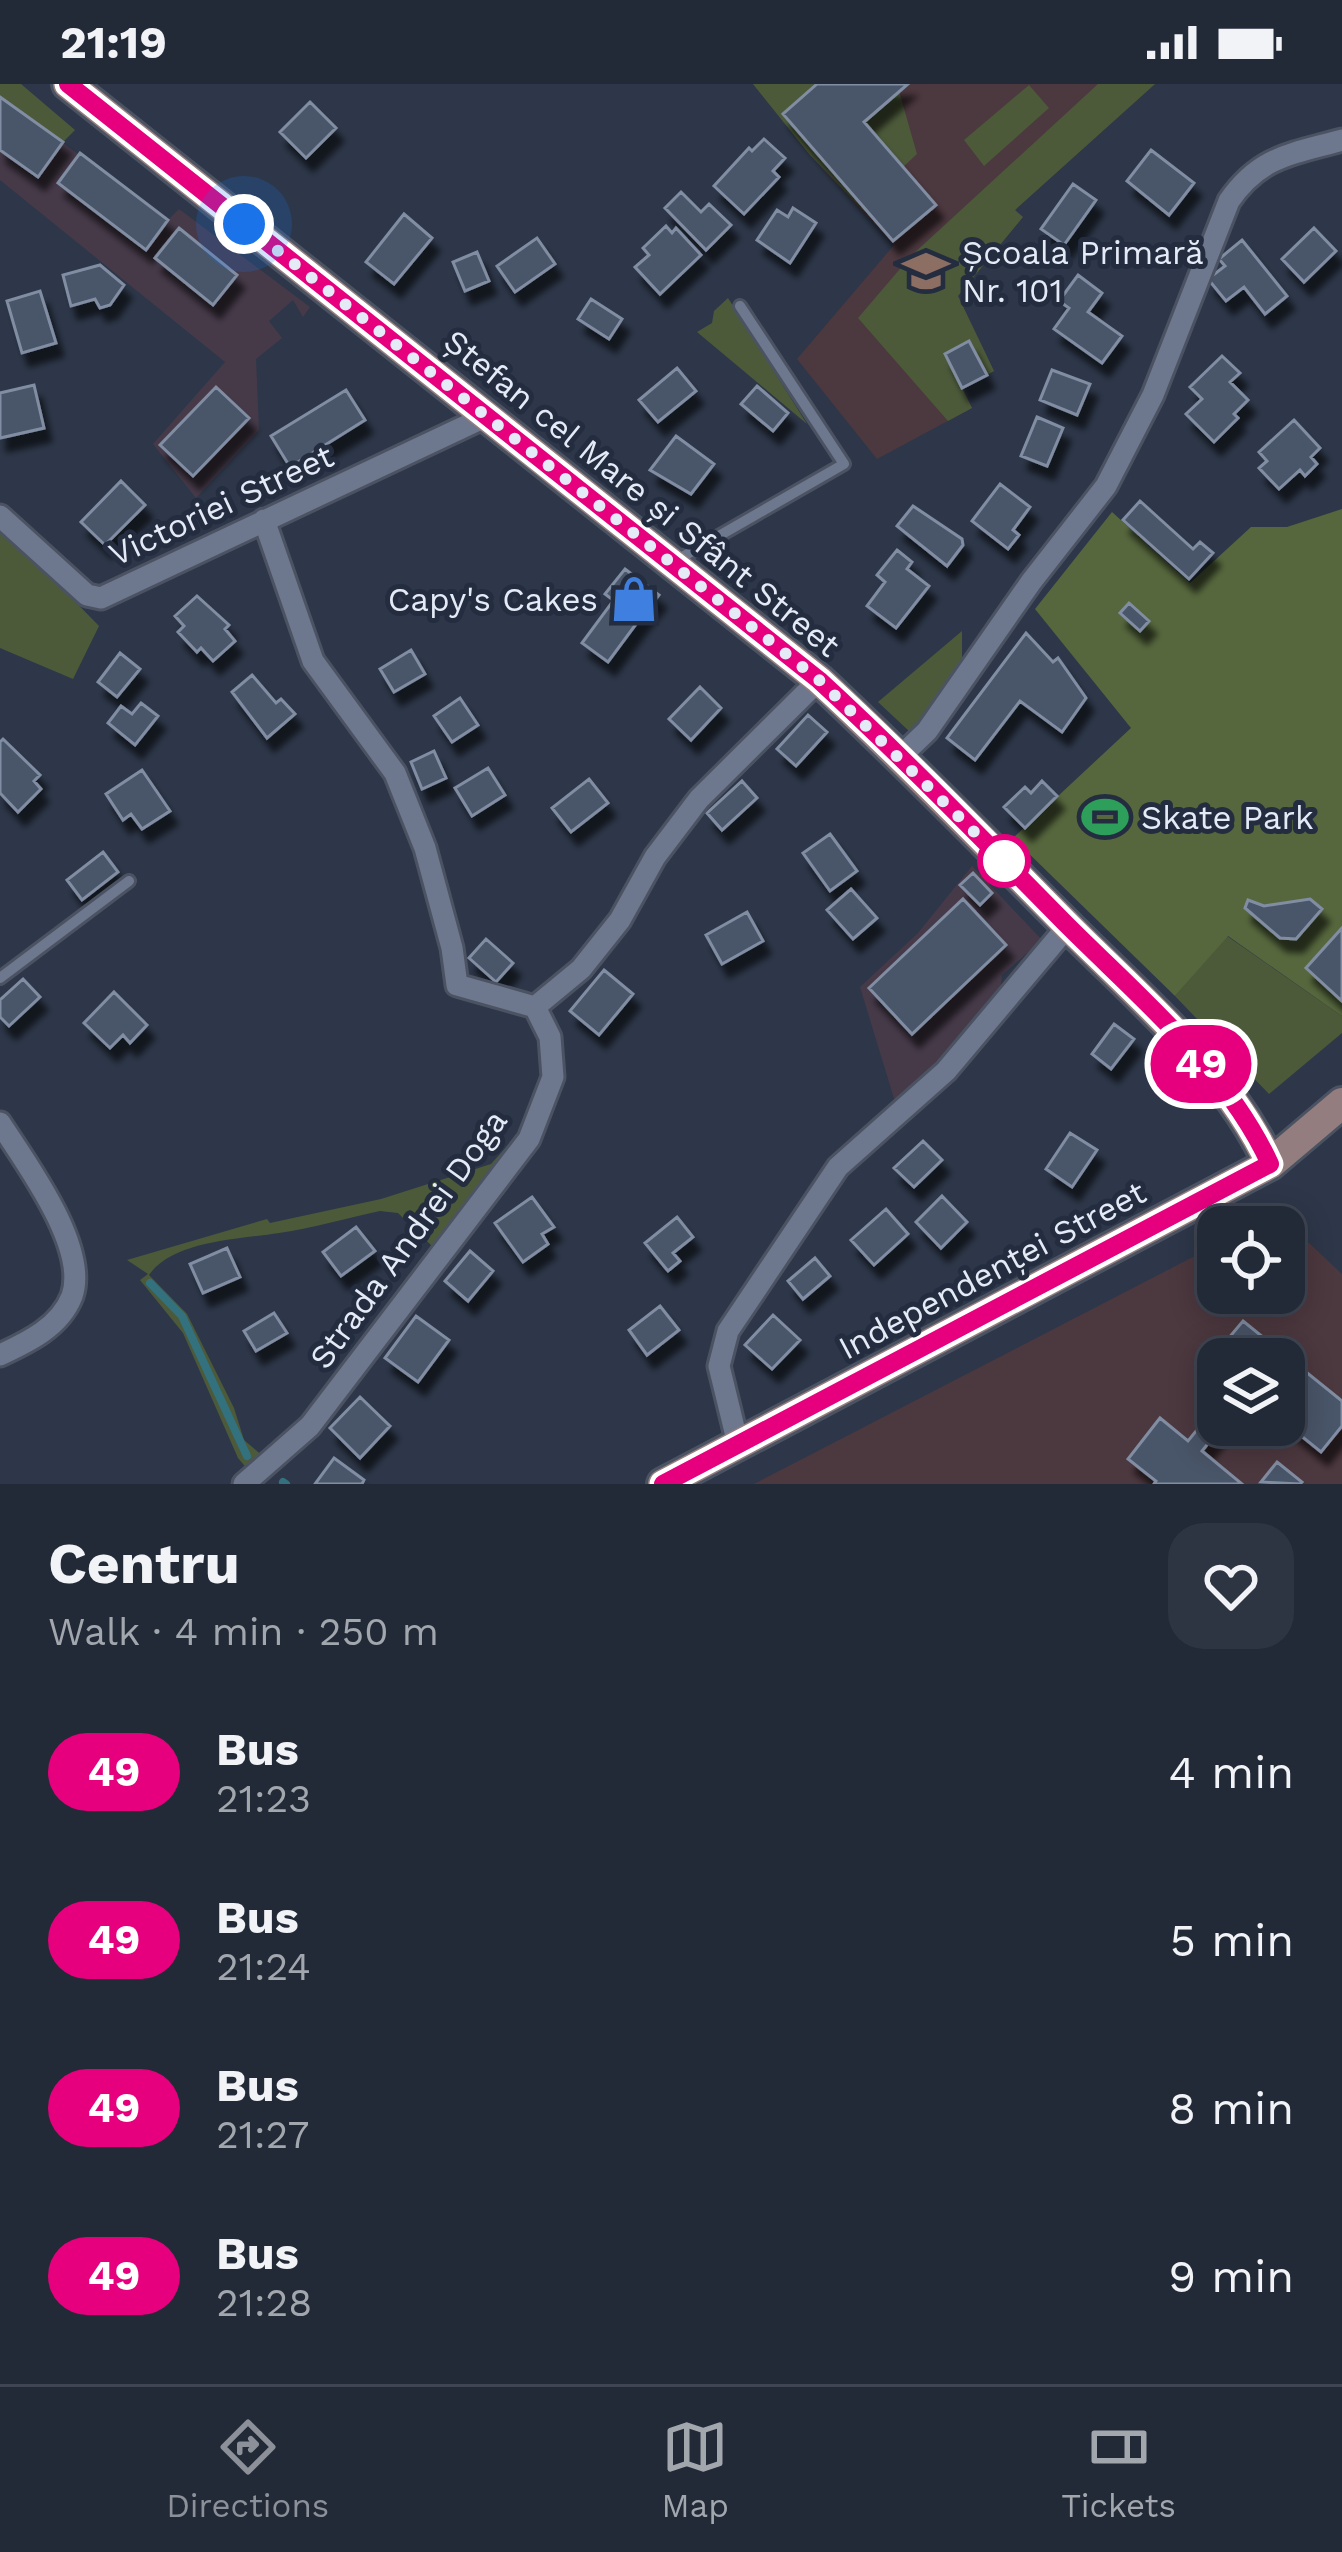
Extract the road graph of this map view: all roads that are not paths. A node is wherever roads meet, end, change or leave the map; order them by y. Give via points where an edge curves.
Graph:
1 (68, 84) edge
2 (1342, 140) edge
3 (740, 307) dead end
4 (489, 416) junction
5 (0, 516) edge
6 (264, 520) junction
7 (674, 561) junction
8 (819, 680) junction
9 (901, 756) junction
10 (129, 881) dead end
11 (1068, 926) junction
12 (0, 978) edge
13 (535, 1007) junction
14 (1342, 1102) edge
15 (0, 1123) edge
16 (1270, 1164) junction
17 (0, 1355) edge
18 (738, 1444) junction
19 (244, 1484) edge
20 (664, 1484) edge

1 - 4 main road, Ștefan cel Mare și Sfânt Street
2 - 9 street via 1266,162 1228,201 1153,395 1106,486 928,731
3 - 7 lane via 844,464
4 - 6 street, Victoriei Street
4 - 7 main road, Ștefan cel Mare și Sfânt Street
5 - 6 street, Victoriei Street via 86,595 100,598
6 - 13 street via 314,661 395,772 424,848 457,985
7 - 8 main road, Ștefan cel Mare și Sfânt Street
8 - 9 main road, Ștefan cel Mare și Sfânt Street
8 - 13 street via 699,799 620,920 581,969
9 - 11 main road, Ștefan cel Mare și Sfânt Street
10 - 12 lane
11 - 16 main road, Ștefan cel Mare și Sfânt Street via 1238,1104
11 - 18 street via 946,1071 838,1167 728,1331 719,1366
13 - 19 street, Strada Andrei Doga via 550,1037 553,1077 529,1139 310,1426
14 - 16 main road, Independenței Street
15 - 17 street via 50,1202 74,1280 53,1325
16 - 18 main road, Independenței Street
18 - 20 main road, Independenței Street

